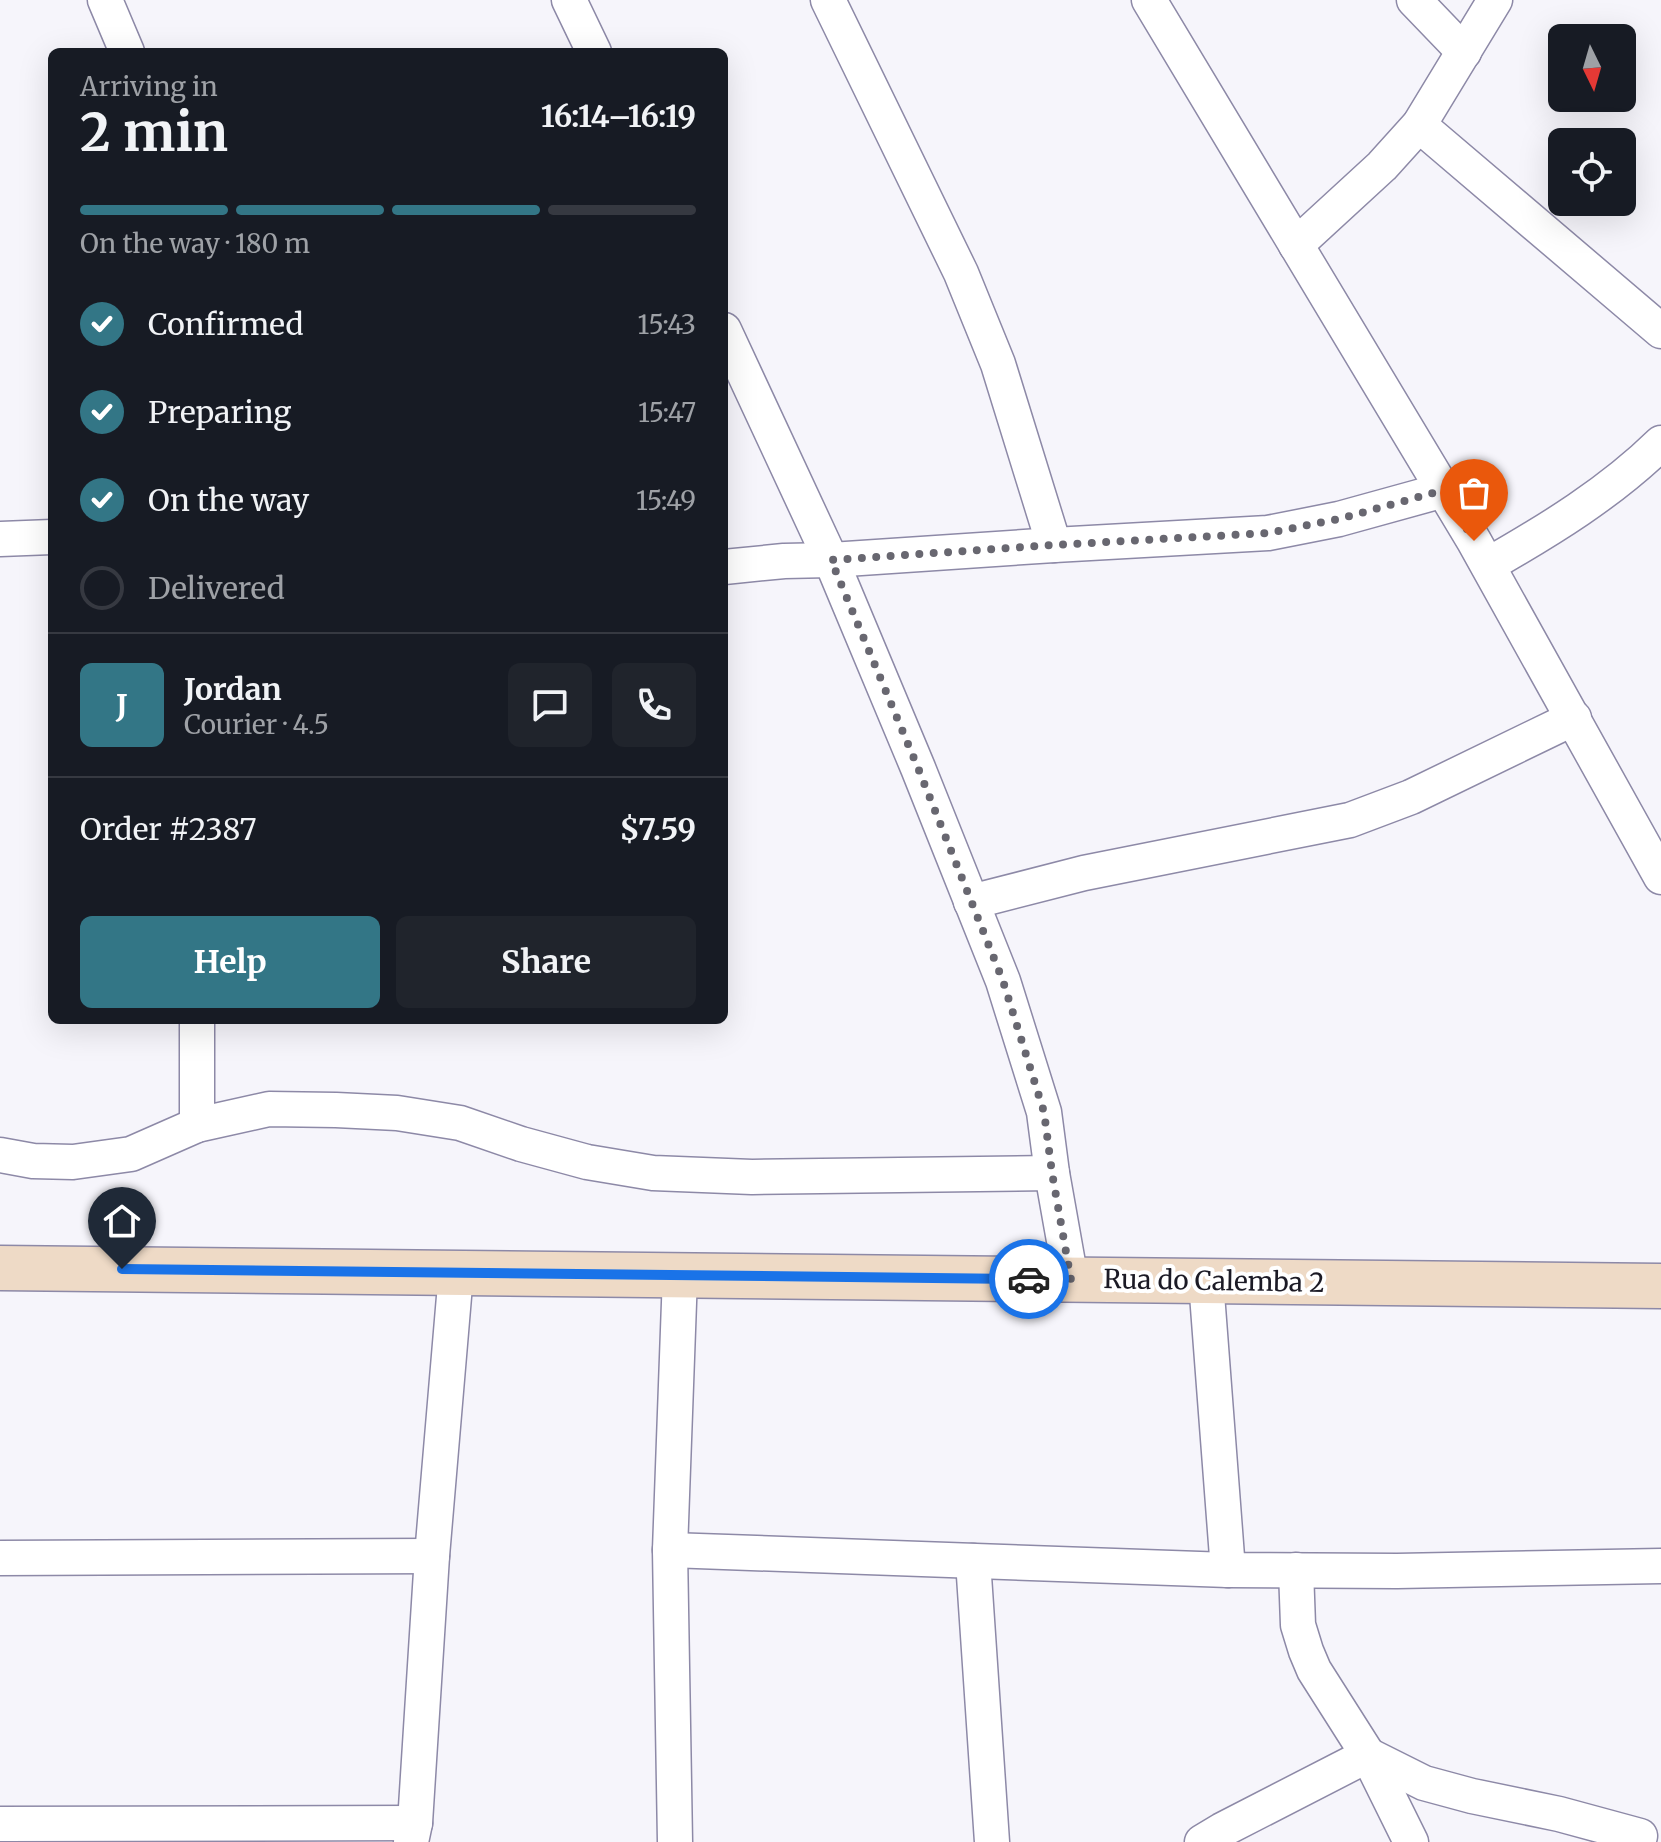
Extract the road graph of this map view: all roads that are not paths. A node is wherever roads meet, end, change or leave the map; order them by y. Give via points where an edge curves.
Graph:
1 (105, 0) edge
2 (569, 0) edge
3 (828, 0) edge
4 (1149, 0) edge
5 (1414, 0) edge
6 (1495, 0) edge
7 (125, 48) edge
8 (592, 48) edge
9 (1464, 52) junction
10 (1419, 125) junction
11 (1296, 245) junction
12 (1661, 331) edge
13 (728, 339) edge
14 (1661, 443) edge
15 (1444, 490) junction
16 (48, 537) edge
17 (0, 539) edge
18 (1054, 545) junction
19 (831, 560) junction
20 (1488, 565) junction
21 (728, 567) edge
22 (1574, 718) junction
23 (1646, 819) edge
24 (1661, 877) edge
25 (971, 902) junction
26 (197, 1024) edge
27 (197, 1125) junction
28 (0, 1155) edge
29 (1052, 1173) junction
30 (0, 1268) edge
31 (456, 1273) junction
32 (680, 1275) junction
33 (1071, 1280) junction
34 (1206, 1281) junction
35 (1661, 1286) edge
36 (670, 1550) junction
37 (432, 1556) junction
38 (0, 1558) edge
39 (973, 1561) junction
40 (1661, 1566) edge
41 (1228, 1570) junction
42 (1296, 1570) junction
43 (1368, 1755) junction
44 (0, 1824) edge
45 (413, 1832) edge
46 (1644, 1837) edge
47 (675, 1842) edge
48 (992, 1842) edge
49 (1202, 1842) edge
50 (1411, 1842) edge

1 - 7 street
2 - 8 street
3 - 18 street via 966,286 998,364
4 - 11 street
5 - 9 street
6 - 9 street
9 - 10 street
10 - 11 street
10 - 12 street
11 - 15 street
13 - 19 street
14 - 20 street via 1600,495
15 - 18 street via 1268,533
15 - 20 street
16 - 17 street
18 - 19 street
19 - 21 street
19 - 25 street
20 - 22 street
22 - 23 street
22 - 25 street via 1411,797 1350,820 1084,873
23 - 24 street
25 - 29 street via 1003,981 1044,1112
26 - 27 street
27 - 28 street via 131,1154 73,1162
27 - 29 street via 269,1109 397,1113 460,1123 587,1162 653,1173
29 - 33 street
30 - 31 main road, Rua do Calemba 2
31 - 32 main road, Rua do Calemba 2
31 - 37 street
32 - 33 main road, Rua do Calemba 2
32 - 36 street
33 - 34 main road, Rua do Calemba 2
34 - 35 main road, Rua do Calemba 2
34 - 41 street
36 - 39 street
36 - 47 street
37 - 38 street
37 - 45 street
39 - 41 street
39 - 48 street
40 - 42 street
41 - 42 street
42 - 43 street via 1298,1625 1306,1651
43 - 46 street via 1424,1783
43 - 49 street
43 - 50 street
44 - 45 street

